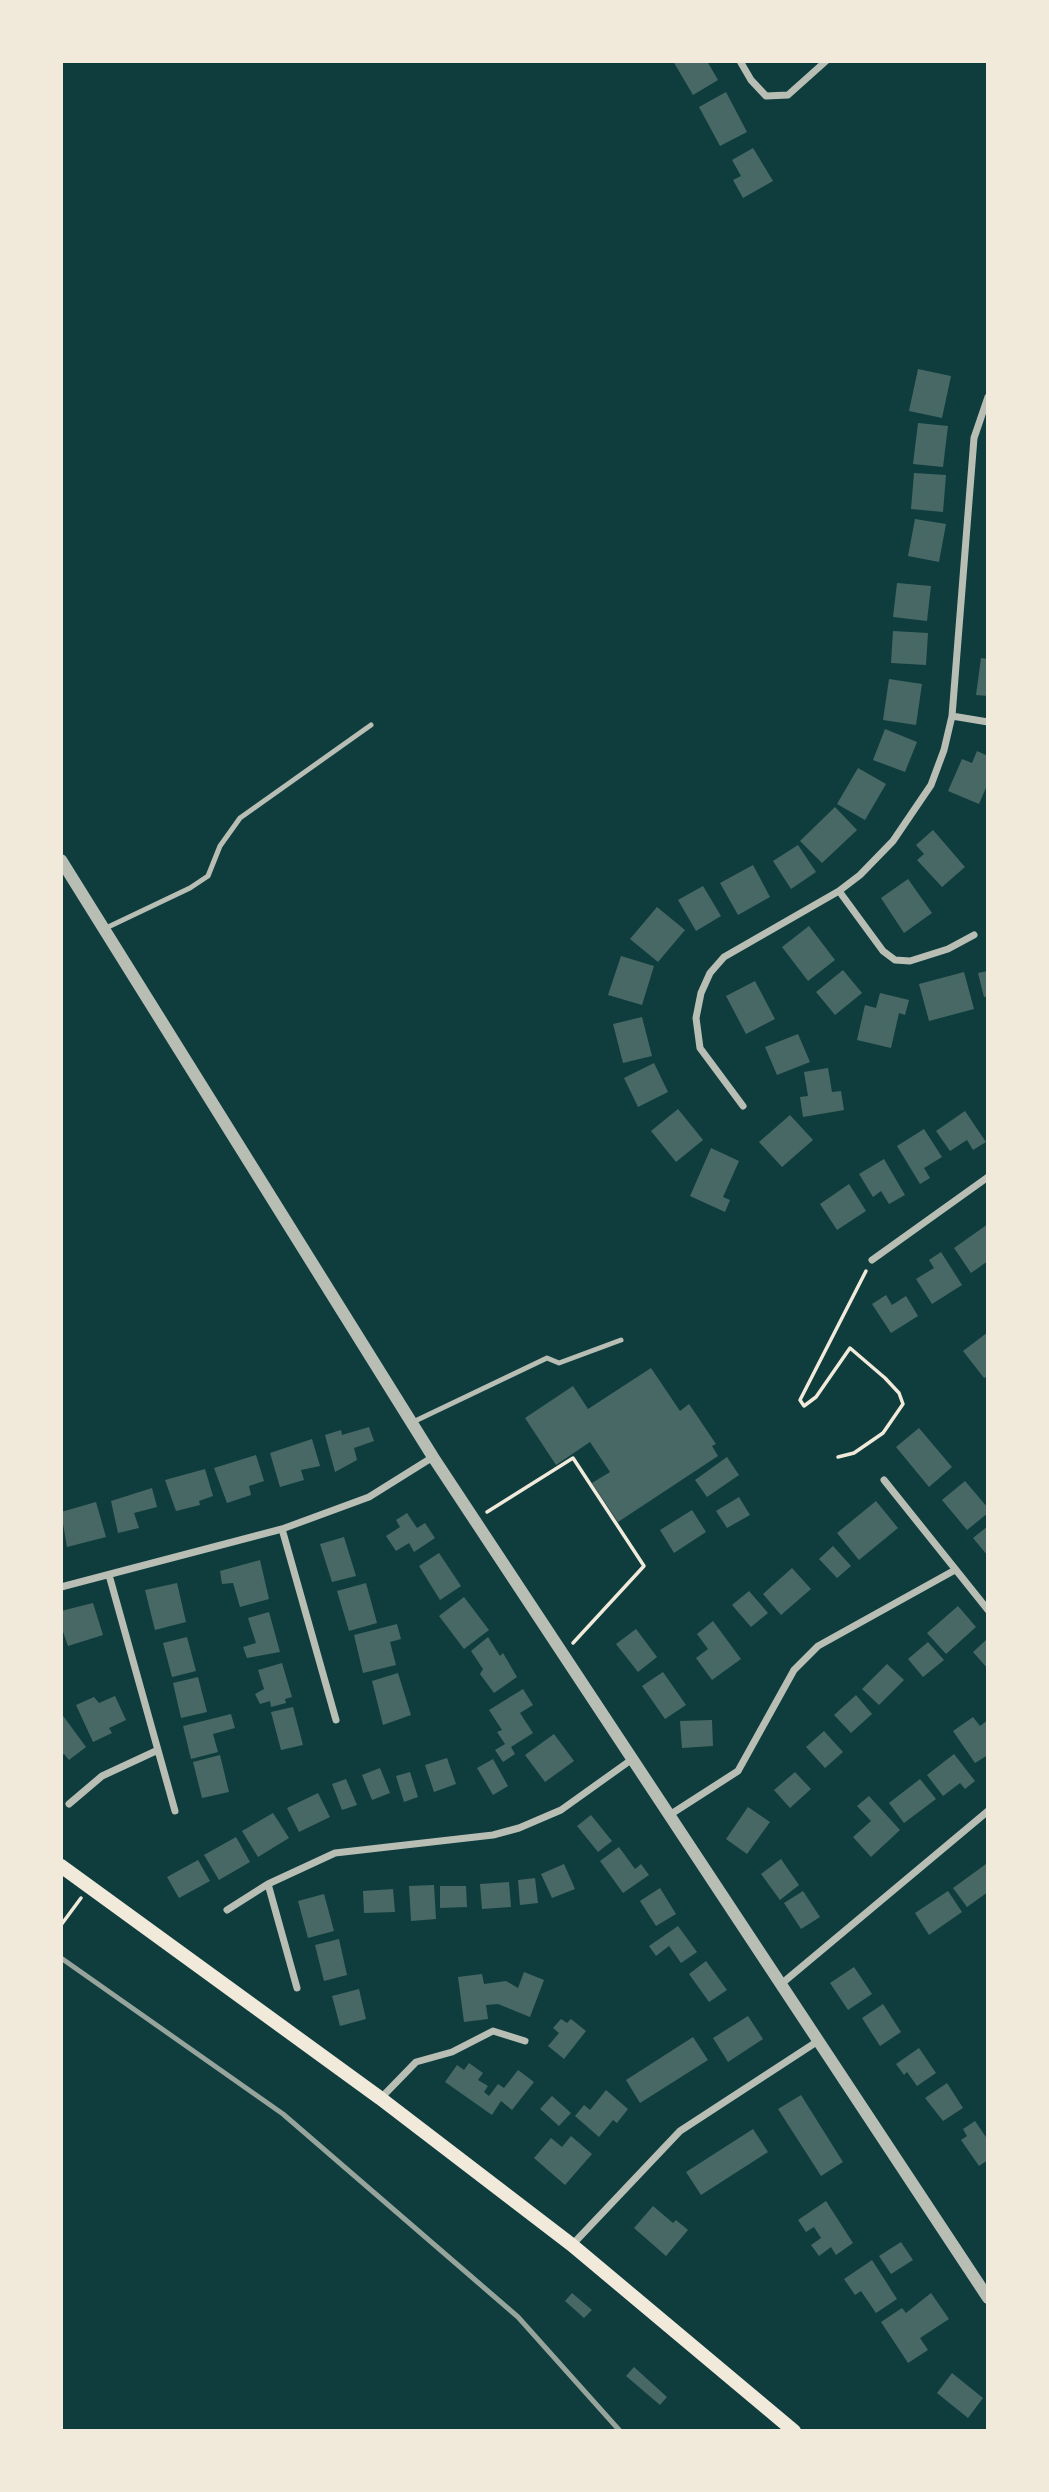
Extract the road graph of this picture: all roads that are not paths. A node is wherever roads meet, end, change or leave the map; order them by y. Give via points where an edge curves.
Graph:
1 (740, 61) edge
2 (827, 61) edge
3 (988, 397) edge
4 (952, 716) junction
5 (988, 722) edge
6 (371, 725) dead end
7 (61, 860) edge
8 (839, 891) junction
9 (103, 929) junction
10 (974, 935) dead end
11 (743, 1106) dead end
12 (988, 1177) edge
13 (872, 1259) road end
14 (621, 1340) dead end
15 (413, 1422) junction
16 (433, 1457) junction
17 (884, 1480) dead end
18 (282, 1529) junction
19 (955, 1570) junction
20 (109, 1575) junction
21 (61, 1587) edge
22 (988, 1610) edge
23 (336, 1720) dead end
24 (158, 1750) junction
25 (631, 1760) junction
26 (69, 1804) dead end
27 (175, 1811) dead end
28 (988, 1811) edge
29 (668, 1816) junction
30 (61, 1866) edge
31 (268, 1884) junction
32 (227, 1910) dead end
33 (780, 1984) junction
34 (297, 1988) dead end
35 (525, 2041) dead end
36 (818, 2041) junction
37 (380, 2098) junction
38 (572, 2245) junction
39 (988, 2298) edge
40 (793, 2431) edge

1 - 2 street via 766,96 788,95
3 - 4 street via 974,438
4 - 5 street
4 - 8 street via 940,761 919,804 878,857
6 - 9 lane via 240,818 220,846 208,876
7 - 9 street
8 - 10 street via 883,951 895,960 910,961 948,949
8 - 11 street via 724,957 704,985 696,1010 701,1048
9 - 15 street
12 - 13 street
14 - 15 lane via 559,1363 547,1358
15 - 16 street
16 - 18 street via 369,1497
16 - 25 street
17 - 19 street
18 - 20 street
18 - 23 street
19 - 22 street
19 - 29 street via 818,1646 788,1679 737,1771
20 - 21 street
20 - 24 street
24 - 26 street via 102,1776
24 - 27 street
25 - 29 street
25 - 31 street via 561,1810 519,1828 335,1853
28 - 33 street
29 - 33 street
30 - 37 main road
31 - 32 street
31 - 34 street
33 - 36 street
35 - 37 street via 493,2031 452,2052 416,2062
36 - 38 street via 680,2131
36 - 39 street
37 - 38 main road
38 - 40 main road

